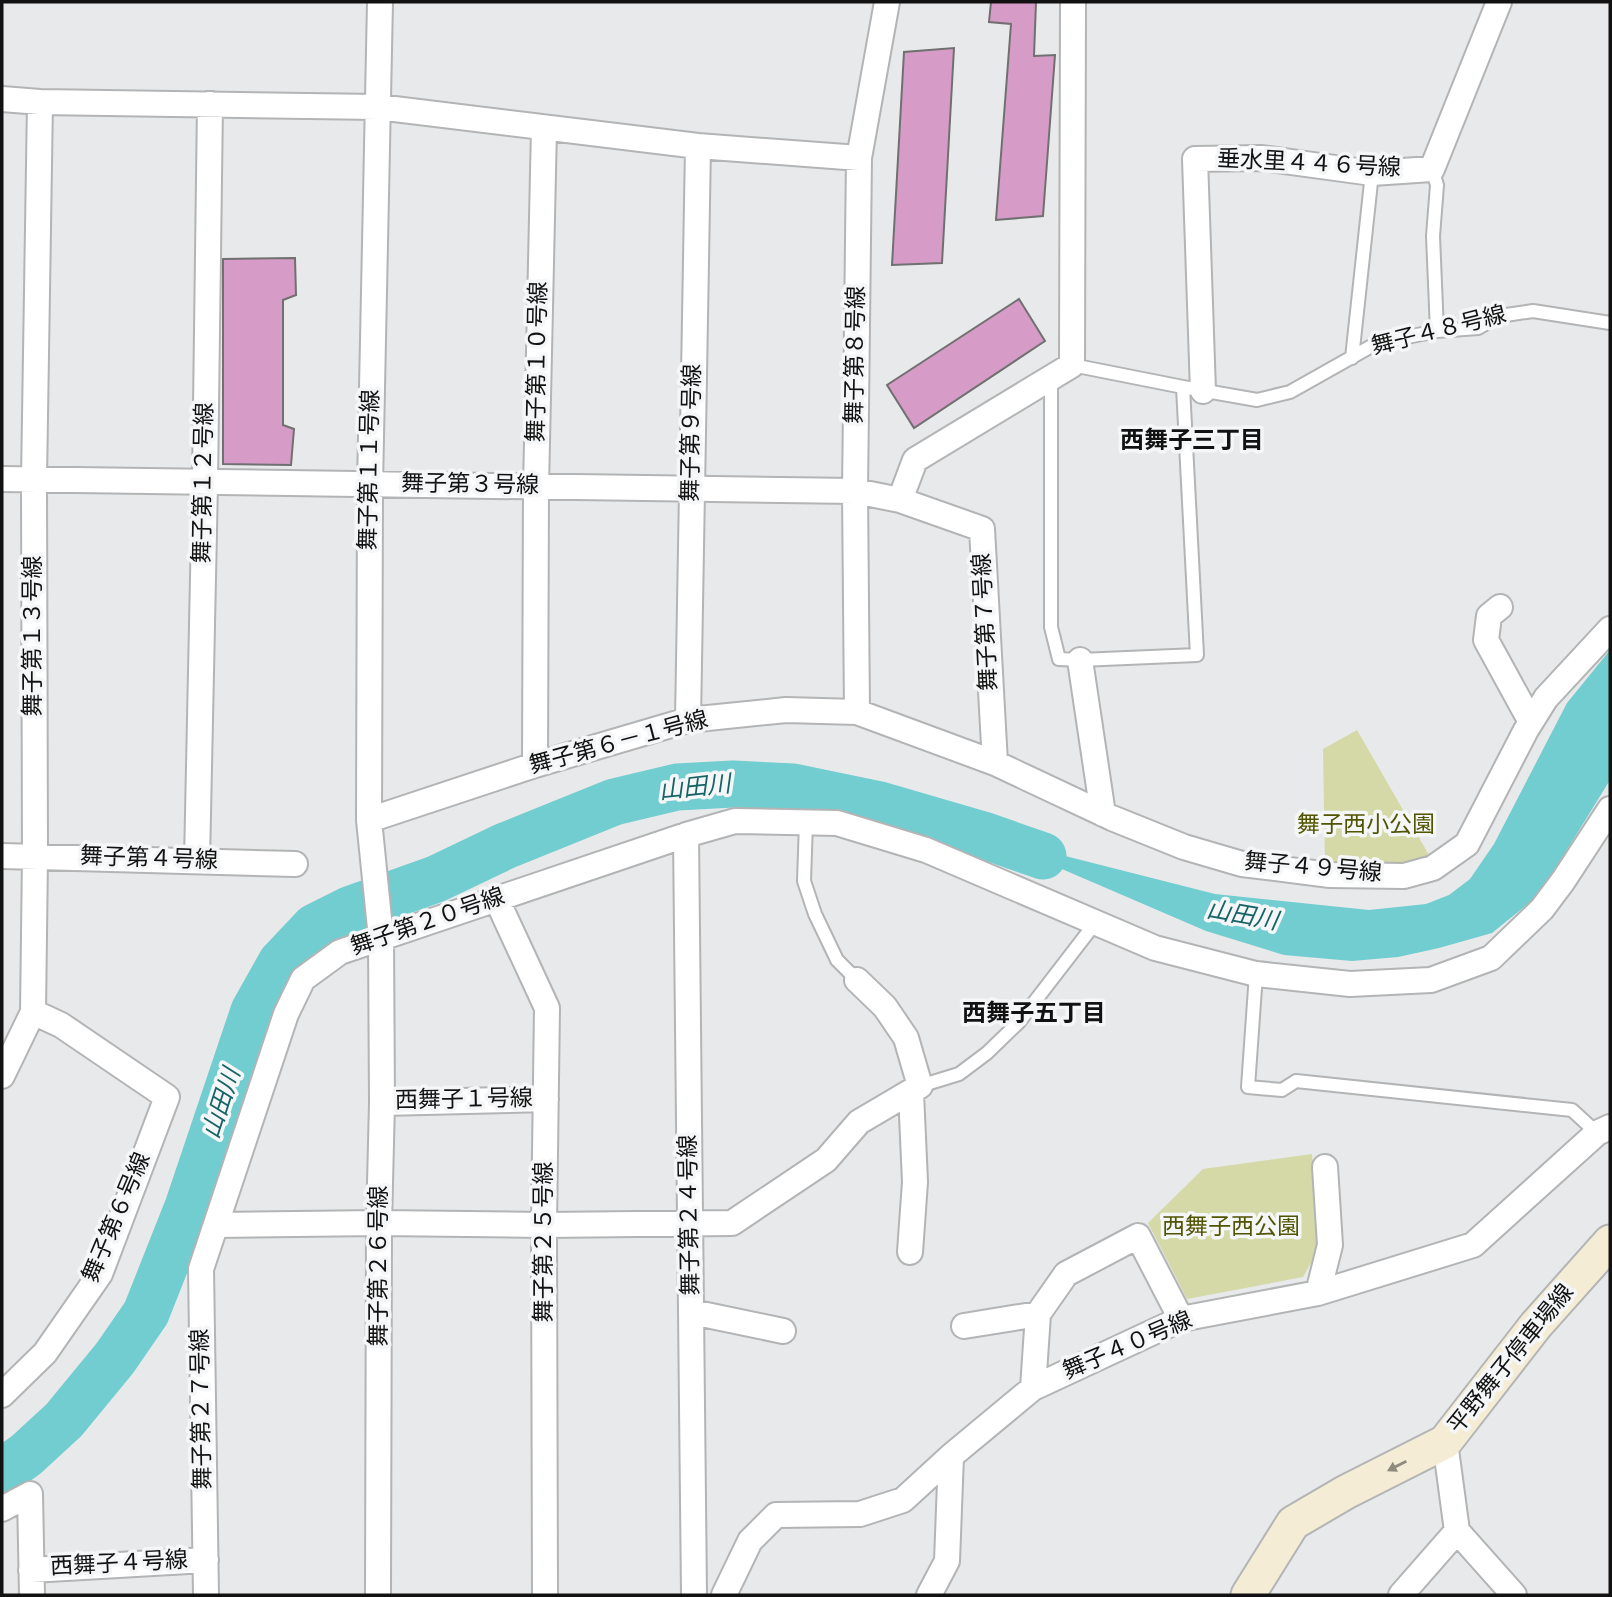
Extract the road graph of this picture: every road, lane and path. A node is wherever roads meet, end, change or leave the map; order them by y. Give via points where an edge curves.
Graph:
1 (380, 2) edge
2 (887, 2) edge
3 (1073, 2) edge
4 (1499, 2) edge
5 (2, 99) edge
6 (40, 102) junction
7 (210, 104) junction
8 (378, 107) junction
9 (544, 128) junction
10 (698, 146) junction
11 (859, 158) junction
12 (1432, 169) junction
13 (1372, 173) junction
14 (1610, 323) edge
15 (1437, 331) junction
16 (1352, 358) junction
17 (1061, 371) junction
18 (1193, 389) junction
19 (2, 479) edge
20 (34, 480) junction
21 (205, 482) junction
22 (370, 485) junction
23 (536, 487) junction
24 (692, 489) junction
25 (855, 491) junction
26 (900, 500) junction
27 (1500, 607) dead end
28 (1610, 629) edge
29 (1080, 660) junction
30 (857, 712) junction
31 (688, 720) junction
32 (1531, 722) junction
33 (995, 763) junction
34 (535, 765) junction
35 (1610, 809) edge
36 (1102, 814) junction
37 (369, 820) junction
38 (806, 822) junction
39 (686, 835) junction
40 (2, 856) edge
41 (35, 856) junction
42 (197, 861) junction
43 (295, 864) dead end
44 (497, 900) junction
45 (1096, 922) junction
46 (381, 938) junction
47 (1256, 974) junction
48 (857, 980) joint
49 (33, 1012) junction
50 (2, 1076) edge
51 (915, 1089) junction
52 (546, 1099) junction
53 (382, 1103) junction
54 (1604, 1130) edge
55 (1325, 1167) dead end
56 (379, 1223) junction
57 (691, 1223) junction
58 (216, 1225) junction
59 (544, 1225) junction
60 (1610, 1242) edge
61 (910, 1252) dead end
62 (1318, 1293) junction
63 (692, 1312) junction
64 (1038, 1314) junction
65 (1181, 1319) junction
66 (964, 1326) dead end
67 (783, 1331) dead end
68 (1033, 1388) junction
69 (2, 1395) edge
70 (1445, 1443) junction
71 (951, 1456) junction
72 (2, 1509) edge
73 (1457, 1531) junction
74 (206, 1560) junction
75 (31, 1570) junction
76 (32, 1595) edge
77 (206, 1595) edge
78 (378, 1595) edge
79 (545, 1595) edge
80 (694, 1595) edge
81 (724, 1595) edge
82 (929, 1595) edge
83 (1248, 1595) edge
84 (1401, 1595) edge
85 (1514, 1595) edge

1 - 8 street, 舞子第１１号線
2 - 11 street, 舞子第８号線
3 - 17 street
4 - 12 street, 垂水里４４６号線
5 - 6 street
6 - 7 street
6 - 20 street, 舞子第１３号線
7 - 8 street
7 - 21 street, 舞子第１２号線
8 - 9 street
8 - 22 street, 舞子第１１号線
9 - 10 street
9 - 23 street, 舞子第１０号線
10 - 11 street
10 - 24 street, 舞子第９号線
11 - 25 street, 舞子第８号線
12 - 13 street, 垂水里４４６号線
12 - 15 lane via 1437,185 1433,236
13 - 16 lane
13 - 18 street, 垂水里４４６号線 via 1262,158 1195,159
14 - 15 lane, 舞子４８号線 via 1533,311 1499,316 1478,328
15 - 16 lane, 舞子４８号線 via 1377,343
16 - 18 lane, 舞子４８号線 via 1290,392 1257,400
17 - 18 lane, 舞子４８号線
17 - 26 street via 915,460
17 - 29 lane via 1051,627 1059,659
18 - 29 lane via 1197,655
19 - 20 street, 舞子第３号線
20 - 21 street, 舞子第３号線
20 - 41 street, 舞子第１３号線
21 - 22 street, 舞子第３号線
21 - 42 street, 舞子第１２号線
22 - 23 street, 舞子第３号線
22 - 37 street, 舞子第１１号線
23 - 24 street, 舞子第３号線
23 - 34 street, 舞子第１０号線
24 - 25 street, 舞子第３号線
24 - 31 street, 舞子第９号線
25 - 26 street, 舞子第７号線
25 - 30 street, 舞子第８号線
26 - 33 street, 舞子第７号線 via 982,529
27 - 32 street via 1489,616 1486,640
28 - 32 street, 舞子４９号線 via 1546,698
29 - 36 street
30 - 31 street, 舞子第６－１号線 via 786,710
30 - 33 street, 舞子第６－１号線
31 - 34 street, 舞子第６－１号線
32 - 36 street, 舞子４９号線 via 1466,844 1433,868 1404,876 1330,875 1242,864
33 - 36 street, 舞子４９号線
34 - 37 street, 舞子第６－１号線
35 - 47 street, 舞子第２０号線 via 1542,909 1491,958 1431,980 1350,984
37 - 46 street, 舞子第１１号線
38 - 39 street, 舞子第２０号線 via 735,821
38 - 45 street, 舞子第２０号線 via 836,822 926,850
38 - 48 lane via 804,881 837,960
39 - 44 street, 舞子第２０号線
39 - 57 street, 舞子第２４号線
40 - 41 street, 舞子第４号線
41 - 42 street, 舞子第４号線
41 - 49 street, 舞子第１３号線
42 - 43 street, 舞子第４号線
44 - 46 street, 舞子第２０号線
44 - 52 street, 舞子第２５号線 via 547,1008
45 - 47 street, 舞子第２０号線 via 1155,948
45 - 51 lane via 988,1053 959,1074
46 - 53 street, 舞子第２６号線
46 - 58 street, 舞子第２０号線 via 340,952 303,979 286,1014
47 - 54 lane via 1248,1087 1282,1090 1296,1081 1572,1110
48 - 51 street via 885,1007 906,1038
49 - 50 street
49 - 69 street, 舞子第６号線 via 61,1025 167,1097 100,1274 45,1353
51 - 57 street via 859,1122 826,1160 733,1223
51 - 61 street
52 - 53 street, 西舞子１号線
52 - 59 street, 舞子第２５号線
53 - 56 street, 舞子第２６号線
54 - 62 street, 舞子４０号線 via 1473,1245
55 - 62 street via 1330,1245
56 - 58 street
56 - 59 street
56 - 78 street, 舞子第２６号線
57 - 59 street
57 - 63 street, 舞子第２４号線
58 - 74 street, 舞子第２７号線 via 201,1269
59 - 79 street, 舞子第２５号線
60 - 70 main road, 平野舞子停車場線 via 1536,1325
62 - 65 street, 舞子４０号線
63 - 67 street
63 - 80 street, 舞子第２４号線
64 - 65 street via 1066,1274 1138,1236
64 - 66 street
64 - 68 street
65 - 68 street, 舞子４０号線
68 - 71 street, 舞子４０号線
70 - 73 street
70 -> 83 main road, 平野舞子停車場線 via 1293,1522
71 - 81 street, 舞子４０号線 via 903,1500 860,1514 776,1515 750,1541
71 - 82 street via 947,1561
72 - 75 street via 30,1494
73 - 84 street
73 - 85 street
74 - 75 street, 西舞子４号線
74 - 77 street, 舞子第２７号線
75 - 76 street

